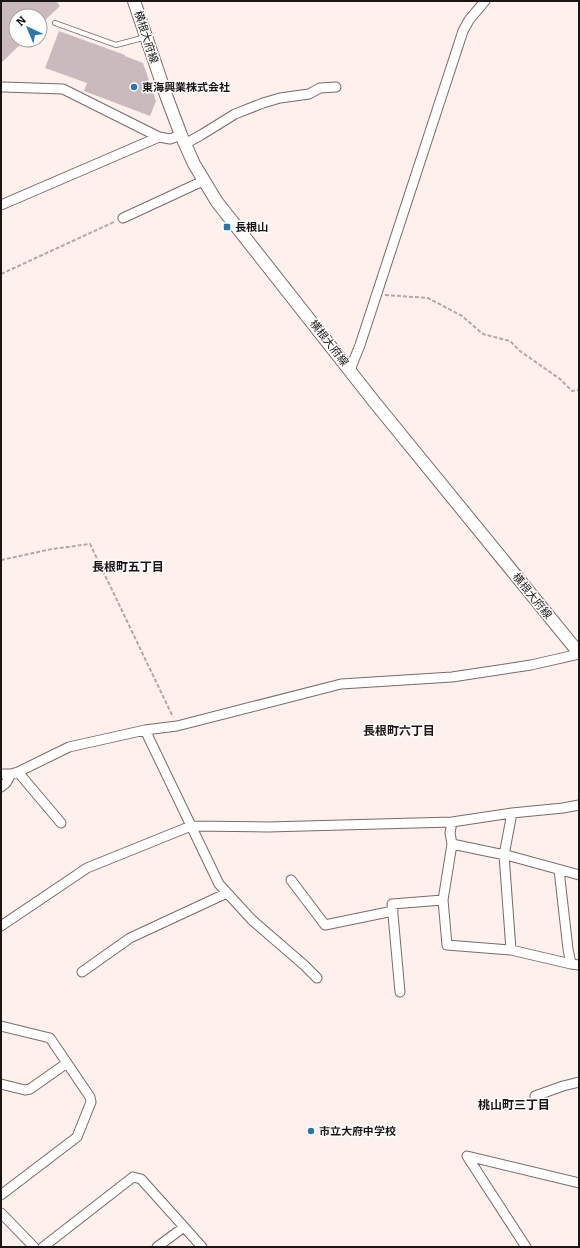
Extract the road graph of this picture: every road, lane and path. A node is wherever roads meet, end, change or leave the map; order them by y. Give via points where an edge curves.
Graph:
1 (134, 1) edge
2 (485, 1) edge
3 (55, 23) dead end
4 (146, 37) junction
5 (3, 87) dead end
6 (336, 87) dead end
7 (159, 137) junction
8 (183, 139) junction
9 (203, 181) junction
10 (1, 205) edge
11 (123, 218) joint
12 (1, 274) edge
13 (376, 294) junction
14 (350, 370) junction
15 (579, 390) edge
16 (1, 560) edge
17 (579, 654) edge
18 (177, 726) junction
19 (145, 730) junction
20 (14, 773) junction
21 (1, 774) edge
22 (1, 787) edge
23 (579, 805) edge
24 (512, 813) junction
25 (452, 822) junction
26 (60, 823) dead end
27 (191, 826) junction
28 (452, 844) junction
29 (504, 854) junction
30 (559, 870) junction
31 (579, 875) edge
32 (291, 880) dead end
33 (227, 893) junction
34 (443, 900) junction
35 (393, 911) junction
36 (1, 926) edge
37 (511, 950) junction
38 (575, 965) edge
39 (82, 972) dead end
40 (317, 978) dead end
41 (400, 992) dead end
42 (1, 1026) edge
43 (67, 1063) junction
44 (579, 1082) edge
45 (1, 1084) edge
46 (535, 1096) dead end
47 (579, 1183) edge
48 (1, 1195) edge
49 (1, 1213) edge
50 (184, 1227) junction
51 (34, 1247) edge
52 (43, 1247) edge
53 (157, 1247) edge
54 (202, 1247) edge
55 (526, 1247) edge

1 - 4 main road, 横根大府線
2 - 13 street via 463,31
3 - 4 lane via 116,45
4 - 8 main road, 横根大府線
5 - 7 street via 63,89
6 - 8 street via 320,88 309,94 263,103 235,114 201,136
7 - 8 street
7 - 10 street
8 - 9 main road, 横根大府線
9 - 11 street
9 - 14 main road, 横根大府線
11 - 12 path
13 - 14 street
13 - 15 path via 428,298 462,316 483,334 510,341 560,379 572,392
14 - 17 main road, 横根大府線
16 - 18 path via 90,544
17 - 18 street via 531,665 452,677 341,684
18 - 19 street
19 - 20 street via 69,747
19 - 27 street
20 - 21 street
20 - 22 street
20 - 26 street
23 - 24 street
24 - 25 street
24 - 29 street
25 - 27 street via 268,828
25 - 28 street
27 - 33 street via 219,884
27 - 36 street via 87,868
28 - 29 street
28 - 34 street
29 - 30 street
29 - 37 street
30 - 31 street
30 - 38 street via 568,949
32 - 35 street via 325,925
33 - 39 street via 130,938
33 - 40 street via 252,920
34 - 35 street via 392,904
34 - 37 street via 447,945
35 - 41 street
37 - 38 street
42 - 43 street via 50,1038
43 - 45 street via 30,1089
43 - 48 street via 91,1102 77,1137
44 - 46 street
47 - 55 street via 467,1156
49 - 51 street
50 - 52 street via 141,1179 133,1178
50 - 53 street
50 - 54 street

